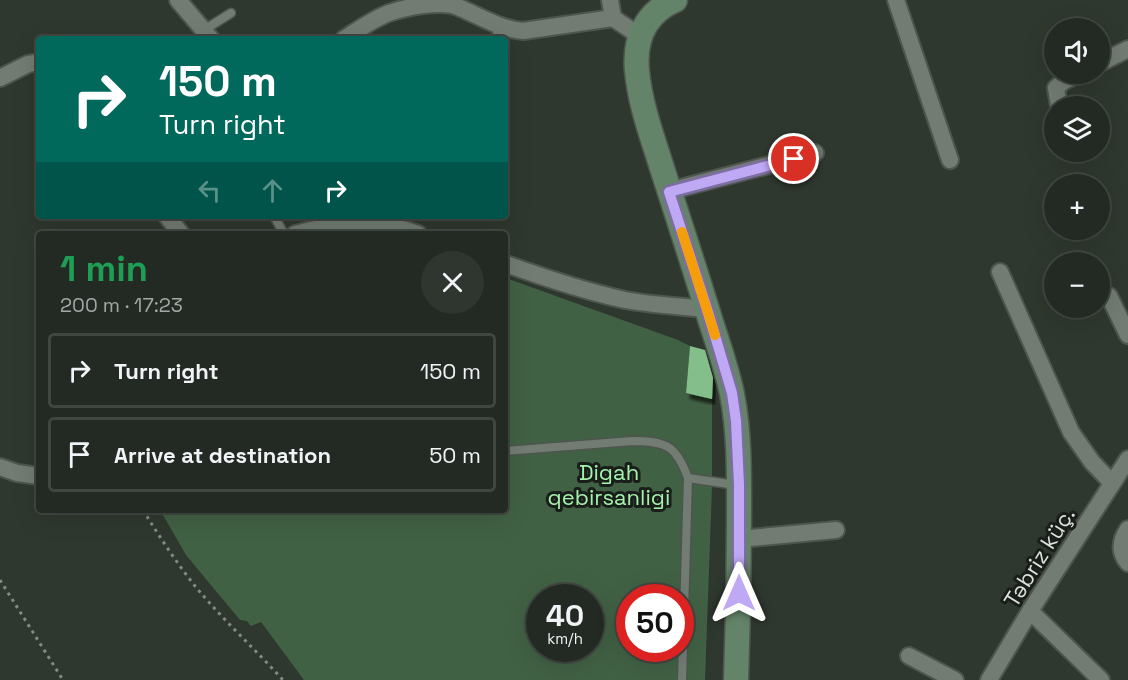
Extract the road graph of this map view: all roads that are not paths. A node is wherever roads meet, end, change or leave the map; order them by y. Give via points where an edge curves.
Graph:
1 (178, 0) edge
2 (610, 0) edge
3 (675, 0) edge
4 (896, 0) edge
5 (231, 13) dead end
6 (612, 18) junction
7 (497, 32) edge
8 (207, 34) edge
9 (349, 36) edge
10 (640, 36) junction
11 (1128, 49) edge
12 (1110, 58) edge
13 (36, 63) edge
14 (0, 78) edge
15 (815, 153) dead end
16 (950, 160) dead end
17 (669, 192) junction
18 (169, 219) edge
19 (317, 221) edge
20 (179, 231) edge
21 (300, 231) edge
22 (406, 231) edge
23 (508, 265) edge
24 (1000, 272) dead end
25 (1110, 298) edge
26 (707, 309) junction
27 (1128, 334) edge
28 (508, 451) edge
29 (1128, 459) edge
30 (0, 467) edge
31 (36, 476) edge
32 (688, 478) junction
33 (1112, 483) junction
34 (739, 485) junction
35 (836, 530) dead end
36 (1128, 530) edge
37 (739, 539) junction
38 (1128, 563) edge
39 (1030, 611) junction
40 (909, 656) dead end
41 (682, 680) edge
42 (736, 680) edge
43 (955, 680) edge
44 (989, 680) edge
45 (1101, 680) edge

1 - 8 street
2 - 6 street
3 - 10 main road via 650,18
4 - 16 street
5 - 8 lane
6 - 7 street
6 - 10 street
7 - 9 street via 454,6 438,4 389,13
10 - 17 main road via 637,71
11 - 12 street
13 - 14 street
15 - 17 street
17 - 26 main road
18 - 20 street
19 - 21 street
19 - 22 street via 377,224
23 - 26 street via 627,300
24 - 33 street via 1071,432
25 - 27 street
26 - 34 main road via 732,393
28 - 32 lane via 652,441 676,454
29 - 33 street, Təbriz küç.
30 - 31 street
32 - 34 lane
32 - 41 lane
33 - 39 street, Təbriz küç.
34 - 37 main road
35 - 37 street
36 - 38 street via 1120,546
37 - 42 main road
39 - 44 street, Təbriz küç.
39 - 45 street
40 - 43 street

